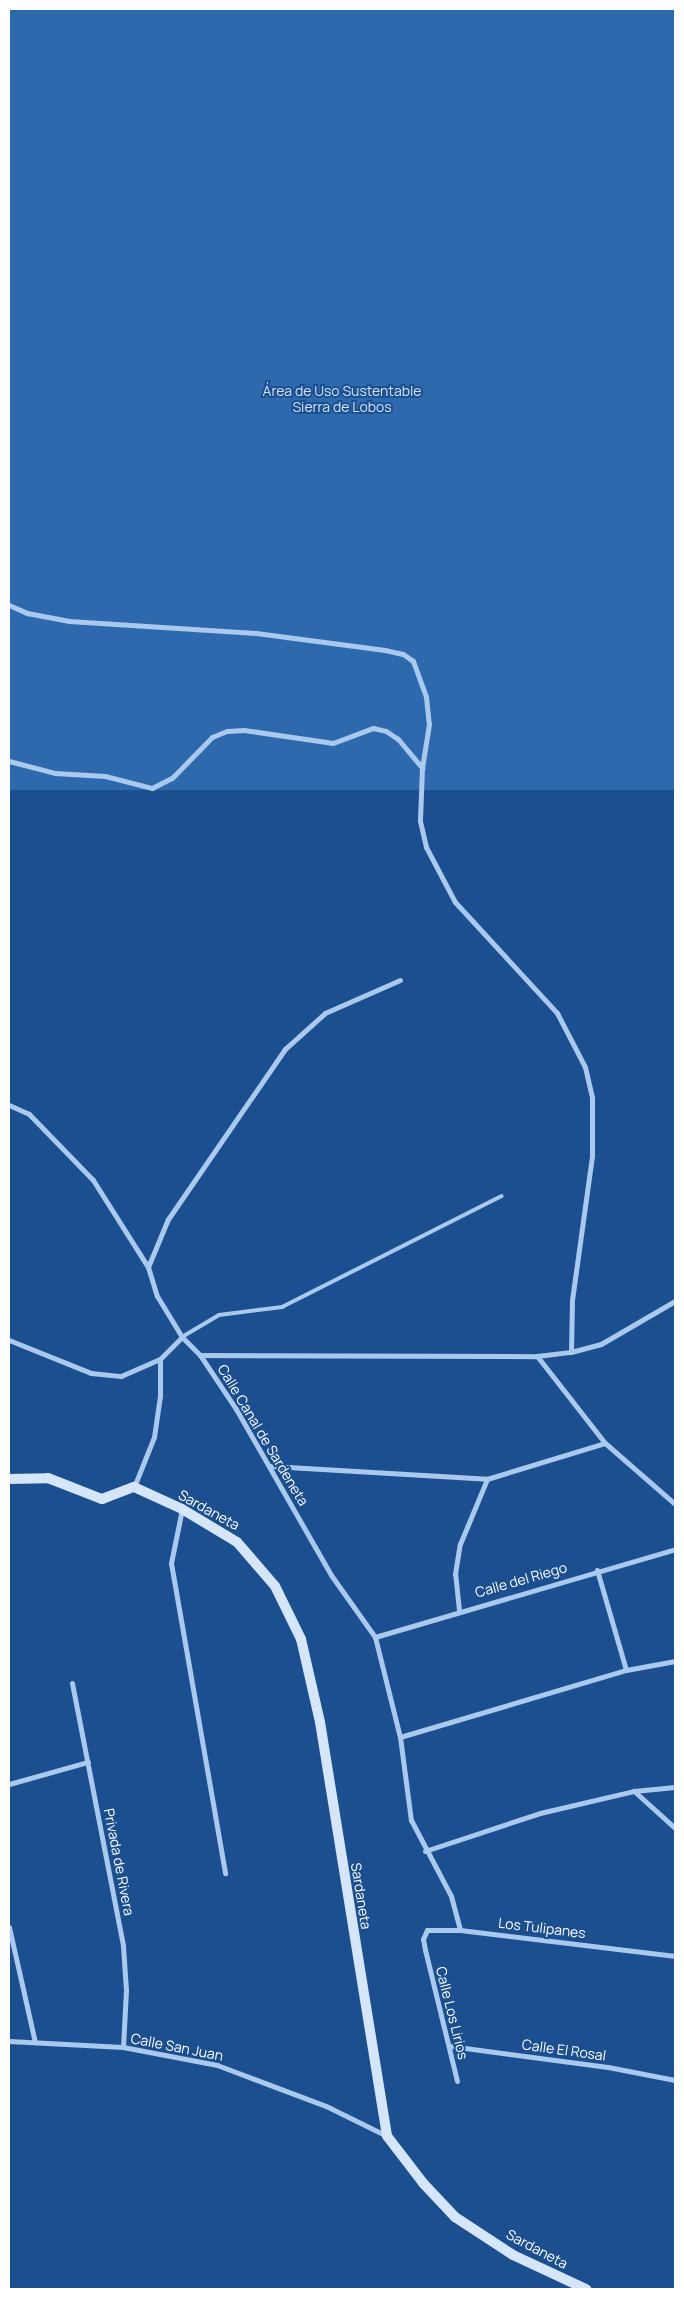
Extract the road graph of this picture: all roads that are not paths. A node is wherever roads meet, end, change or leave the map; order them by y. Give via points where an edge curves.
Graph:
1 (9, 605) edge
2 (9, 761) edge
3 (422, 768) junction
4 (400, 980) dead end
5 (9, 1105) edge
6 (502, 1196) dead end
7 (148, 1267) junction
8 (675, 1302) edge
9 (182, 1338) junction
10 (9, 1340) edge
11 (571, 1352) junction
12 (200, 1355) junction
13 (537, 1356) junction
14 (160, 1359) junction
15 (605, 1443) junction
16 (271, 1466) junction
17 (9, 1478) edge
18 (487, 1480) junction
19 (134, 1487) junction
20 (675, 1504) edge
21 (182, 1509) junction
22 (675, 1549) edge
23 (597, 1570) junction
24 (459, 1610) junction
25 (374, 1637) junction
26 (675, 1661) edge
27 (626, 1670) junction
28 (72, 1683) dead end
29 (400, 1737) junction
30 (88, 1762) junction
31 (9, 1784) edge
32 (675, 1787) edge
33 (634, 1791) junction
34 (675, 1828) edge
35 (425, 1851) junction
36 (225, 1873) dead end
37 (9, 1927) edge
38 (460, 1930) junction
39 (425, 1950) joint
40 (675, 1956) edge
41 (9, 2041) edge
42 (35, 2042) junction
43 (450, 2046) junction
44 (123, 2047) junction
45 (675, 2080) edge
46 (457, 2081) dead end
47 (387, 2136) junction
48 (586, 2289) edge

1 - 3 street via 27,613 69,621 256,633 403,654 413,662 426,697 429,724
2 - 3 street via 55,773 106,776 152,788 172,778 212,738 227,731 244,730 333,743 372,728 386,731 398,739
3 - 11 street via 420,821 436,870 455,902 557,1013 585,1067 592,1098 592,1156 572,1300
4 - 7 street via 325,1013 285,1049 168,1219
5 - 7 street, Calle Canal de Sardeneta via 29,1114 92,1180
6 - 9 lane via 282,1307 219,1315
7 - 9 street, Calle Canal de Sardeneta via 157,1296
8 - 11 street via 601,1344
9 - 12 street, Calle Canal de Sardeneta
9 - 14 street
10 - 14 street via 98,1374 121,1376
11 - 13 street
12 - 13 street
12 - 16 street, Calle Canal de Sardeneta
13 - 15 street
14 - 19 street via 160,1396 154,1437
15 - 18 street
15 - 20 street
16 - 18 street
16 - 25 street, Calle Canal de Sardeneta via 331,1575
17 - 19 street via 48,1478 102,1499
18 - 24 street via 460,1544 455,1574
19 - 21 street, Sardaneta
21 - 36 street via 170,1563
21 - 47 street, Sardaneta via 238,1542 275,1586 301,1640 320,1722
22 - 23 street, Calle del Riego
23 - 24 street, Calle del Riego
23 - 27 street
24 - 25 street, Calle del Riego
25 - 29 street, Calle Canal de Sardeneta
26 - 27 street
27 - 29 street
28 - 30 street, Privada de Rivera
29 - 35 street, Calle Canal de Sardeneta via 407,1804
30 - 31 street
30 - 44 street, Privada de Rivera via 123,1946 126,1990
32 - 33 street
33 - 34 street
33 - 35 street via 540,1813
35 - 38 street, Calle Canal de Sardeneta via 451,1896
37 - 42 street
38 - 39 street, Los Tulipanes via 427,1930 423,1939
38 - 40 street, Los Tulipanes
39 - 43 street, Calle Los Lirios
41 - 42 street, Calle San Juan
42 - 44 street, Calle San Juan
43 - 45 street, Calle El Rosal via 608,2067
43 - 46 street, Calle Los Lirios
44 - 47 street, Calle San Juan via 217,2065 326,2106
47 - 48 street, Sardaneta via 423,2184 455,2217 513,2255

